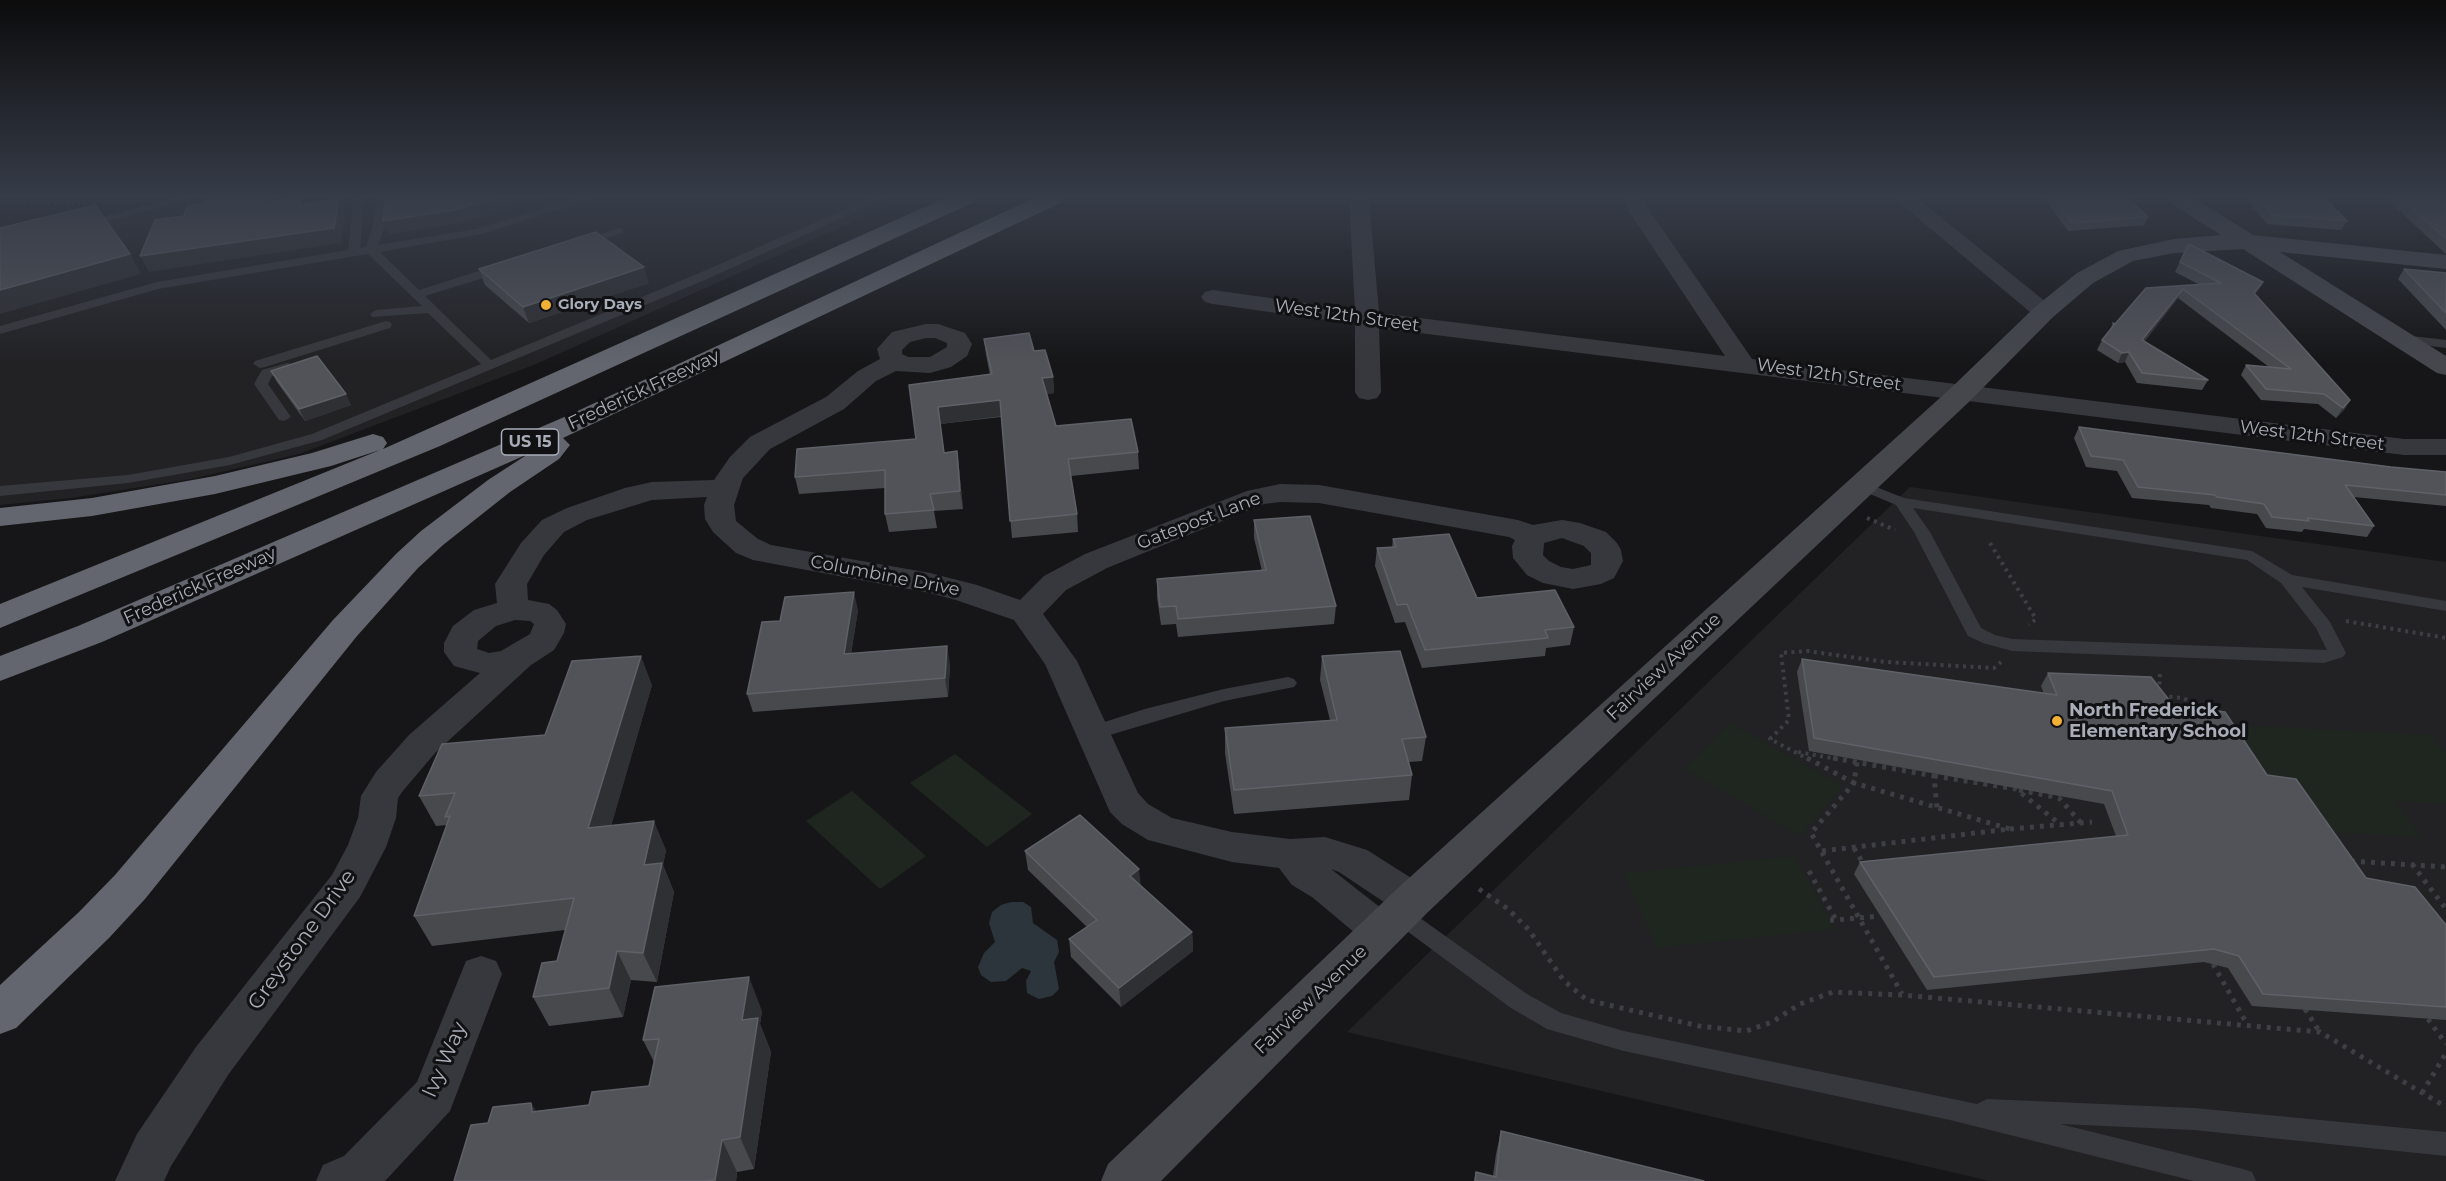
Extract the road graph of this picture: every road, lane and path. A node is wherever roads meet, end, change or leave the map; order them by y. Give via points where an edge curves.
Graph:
1 (354, 253) edge
2 (374, 253) edge
3 (752, 253) edge
4 (844, 253) edge
5 (935, 253) edge
6 (1363, 253) edge
7 (1668, 253) edge
8 (1972, 253) edge
9 (2140, 253) edge
10 (2267, 253) edge
11 (2359, 253) edge
12 (2446, 262) edge
13 (515, 264) edge
14 (417, 294) junction
15 (1213, 297) dead end
16 (431, 309) junction
17 (2044, 312) junction
18 (376, 314) dead end
19 (1367, 319) junction
20 (386, 325) dead end
21 (0, 330) edge
22 (656, 339) junction
23 (2402, 339) junction
24 (2446, 344) edge
25 (334, 353) dead end
26 (895, 361) dead end
27 (260, 364) dead end
28 (1743, 364) junction
29 (489, 365) junction
30 (2446, 367) edge
31 (1368, 392) dead end
32 (1962, 393) junction
33 (579, 421) junction
34 (302, 441) junction
35 (2446, 447) edge
36 (1861, 485) junction
37 (724, 488) junction
38 (0, 491) edge
39 (1901, 502) junction
40 (0, 517) edge
41 (1532, 537) dead end
42 (1990, 543) dead end
43 (2287, 579) junction
44 (2446, 606) edge
45 (513, 609) junction
46 (1024, 613) junction
47 (0, 617) edge
48 (2339, 620) dead end
49 (2027, 626) dead end
50 (2446, 638) edge
51 (519, 657) junction
52 (2006, 658) dead end
53 (0, 669) edge
54 (2160, 673) dead end
55 (1288, 683) dead end
56 (2151, 688) edge
57 (2158, 696) junction
58 (2214, 717) edge
59 (1093, 733) junction
60 (1793, 751) junction
61 (1857, 762) junction
62 (1934, 776) junction
63 (1854, 783) junction
64 (2016, 789) junction
65 (1937, 808) junction
66 (2092, 822) dead end
67 (2081, 823) junction
68 (2061, 825) junction
69 (2010, 829) junction
70 (1854, 848) junction
71 (1821, 851) junction
72 (2345, 861) edge
73 (2411, 864) junction
74 (2446, 867) edge
75 (1809, 871) dead end
76 (1869, 873) edge
77 (1479, 889) dead end
78 (2446, 909) edge
79 (1398, 915) junction
80 (1880, 916) dead end
81 (1860, 919) junction
82 (2213, 964) edge
83 (481, 974) dead end
84 (1902, 995) junction
85 (2305, 1010) edge
86 (0, 1014) edge
87 (2428, 1019) edge
88 (2247, 1024) junction
89 (2320, 1032) junction
90 (2446, 1044) edge
91 (2446, 1053) edge
92 (2422, 1093) junction
93 (2446, 1107) edge
94 (1950, 1109) junction
95 (2446, 1144) edge
96 (139, 1181) edge
97 (340, 1181) edge
98 (1126, 1181) edge
99 (2243, 1181) edge

1 - 21 lane via 157,286
2 - 14 lane
3 - 29 lane
4 - 22 highway, US 15
5 - 33 highway, Frederick Freeway / US 15
6 - 19 street
7 - 28 street
8 - 17 street
9 - 17 street, Fairview Avenue via 2126,256 2085,278
10 - 23 street
11 - 12 street, Fairview Avenue
13 - 14 lane
14 - 16 lane
15 - 19 street, West 12th Street
16 - 18 lane
16 - 29 lane
17 - 32 street, Fairview Avenue
19 - 28 street, West 12th Street
19 - 31 street
20 - 27 lane
22 - 40 highway via 444,419 321,460 163,495
22 - 47 highway, US 15 via 419,445
23 - 24 lane
23 - 30 street
25 - 34 lane via 263,377 261,384
26 - 37 street, Columbine Drive via 867,376 835,403 760,443 740,463
28 - 32 street, West 12th Street
29 - 34 lane
32 - 35 street, West 12th Street via 2404,447
32 - 36 street, Fairview Avenue
33 - 53 highway, Frederick Freeway / US 15
33 - 86 highway via 549,453 499,486 406,561 345,628 130,887
34 - 38 lane via 230,461 128,479
36 - 39 lane
36 - 79 street, Fairview Avenue
37 - 45 street via 652,491 625,497 553,526 511,584
37 - 46 street, Columbine Drive via 720,519 747,546 764,553 930,583
39 - 43 lane via 2252,556
39 - 43 lane via 1922,532 1974,632 2012,645 2324,657 2337,653 2325,626
41 - 46 street, Gatepost Lane via 1518,529 1319,494 1268,495 1096,561 1055,583
42 - 49 path via 2036,619
43 - 44 lane
45 - 51 street, Greystone Drive via 538,611 550,624 542,642
45 - 51 street, Greystone Drive via 473,625 460,643 461,652 466,658 489,664
46 - 59 street via 1060,661
48 - 50 path
51 - 96 street, Greystone Drive via 422,744 389,782 380,796 367,847 346,886 212,1060 154,1150
52 - 60 path via 1994,668 1886,662 1807,651 1781,653 1790,720 1770,739
54 - 57 path
55 - 59 lane via 1213,698
56 - 57 path
57 - 58 path via 2183,698
59 - 79 street via 1123,802 1148,824 1232,847 1290,854 1306,873 1326,886
60 - 61 path
60 - 63 path
61 - 62 path
61 - 63 path
62 - 64 path
62 - 65 path
63 - 65 path
63 - 71 path via 1811,833
64 - 67 path via 2059,798
64 - 68 path
65 - 69 path
66 - 67 path
67 - 68 path
68 - 69 path
69 - 70 path
70 - 71 path
70 - 76 path
71 - 81 path
72 - 73 path
73 - 74 path
73 - 78 path
75 - 81 path via 1833,920
77 - 84 path via 1529,930 1564,981 1587,1000 1699,1026 1746,1031 1833,992
79 - 94 lane via 1555,1022 1624,1041
79 - 98 street, Fairview Avenue
80 - 81 path
81 - 84 path
82 - 88 path
83 - 97 street, Ivy Way via 434,1096 361,1172
84 - 88 path
85 - 89 path
87 - 90 path
88 - 89 path
89 - 92 path
91 - 92 path
92 - 93 path
94 - 95 lane via 2194,1119
94 - 99 lane

